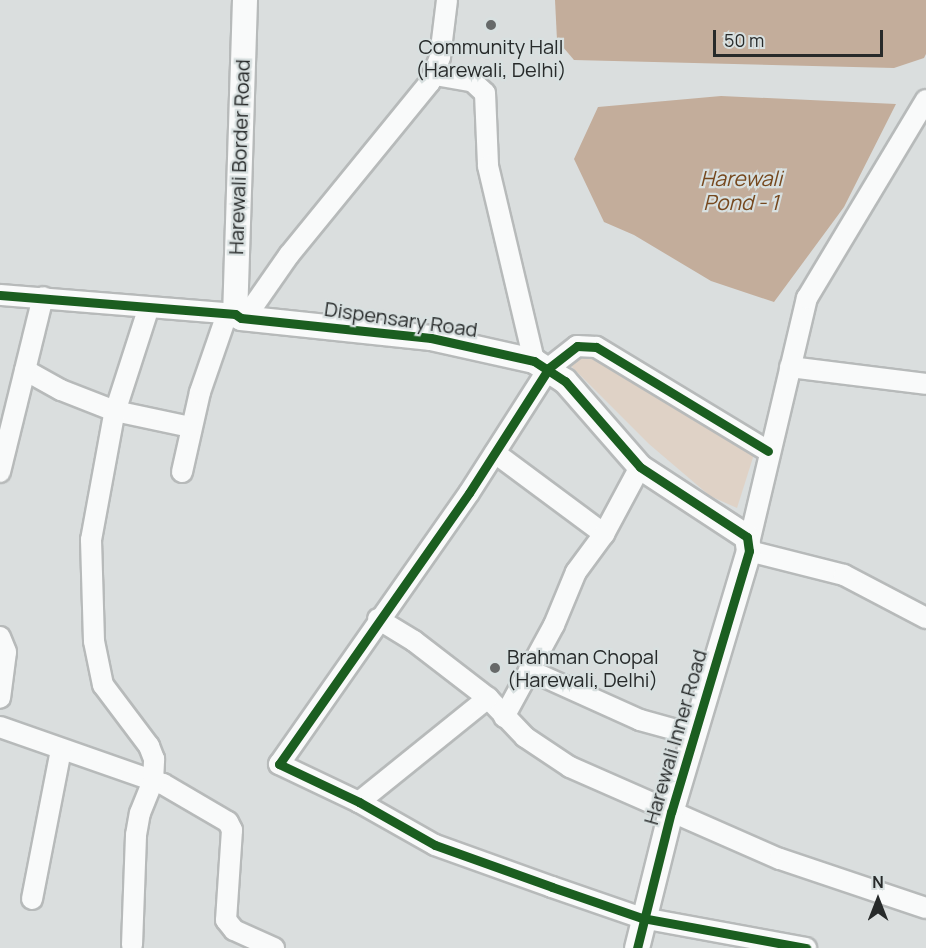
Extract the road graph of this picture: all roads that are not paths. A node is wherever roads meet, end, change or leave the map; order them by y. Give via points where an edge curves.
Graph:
1 (245, 0) edge
2 (447, 0) edge
3 (435, 75) junction
4 (926, 100) edge
5 (0, 295) edge
6 (43, 297) junction
7 (148, 310) junction
8 (236, 315) junction
9 (541, 365) junction
10 (790, 367) junction
11 (25, 370) junction
12 (926, 384) edge
13 (115, 411) junction
14 (190, 427) junction
15 (768, 452) junction
16 (495, 453) junction
17 (640, 467) junction
18 (0, 472) edge
19 (182, 472) dead end
20 (604, 534) junction
21 (748, 543) junction
22 (926, 618) edge
23 (378, 619) junction
24 (0, 637) edge
25 (529, 670) junction
26 (0, 698) edge
27 (488, 698) junction
28 (504, 717) junction
29 (0, 727) edge
30 (694, 735) junction
31 (61, 750) junction
32 (153, 781) junction
33 (359, 802) junction
34 (671, 812) junction
35 (32, 899) dead end
36 (926, 908) edge
37 (642, 918) junction
38 (760, 944) edge
39 (132, 945) dead end
40 (274, 948) edge
41 (638, 948) edge
42 (806, 948) edge

1 - 8 street, Harewali Border Road
2 - 3 street
3 - 8 street
3 - 9 street via 473,82 485,93 488,166
4 - 10 street via 807,298
5 - 6 street
6 - 7 street
6 - 11 street
7 - 8 street
7 - 13 street
8 - 9 street, Dispensary Road via 431,338
8 - 14 street
9 - 15 street via 577,346 596,347
9 - 16 street
9 - 17 street
10 - 12 street
10 - 15 street
11 - 13 street via 61,390
11 - 18 street
13 - 14 street
13 - 32 street via 91,540 94,641 103,685 149,746 154,759
14 - 19 street
15 - 21 street
16 - 20 street
16 - 23 street
17 - 20 street
17 - 21 street
20 - 25 street via 576,572
21 - 22 street via 844,575
21 - 30 street, Harewali Inner Road
23 - 27 street via 414,641
23 - 33 street via 279,764
24 - 26 street via 6,662
25 - 28 street
25 - 30 street via 640,720
27 - 28 street
27 - 33 street
28 - 34 street via 570,768
29 - 31 street
30 - 34 street, Harewali Inner Road
31 - 32 street
31 - 35 street
32 - 39 street via 136,835
32 - 40 street via 228,822 232,830 226,920 234,930
33 - 37 street via 435,845
34 - 36 street via 780,859
34 - 37 street, Harewali Inner Road
37 - 38 street
37 - 41 street, Harewali Inner Road
38 - 42 street

